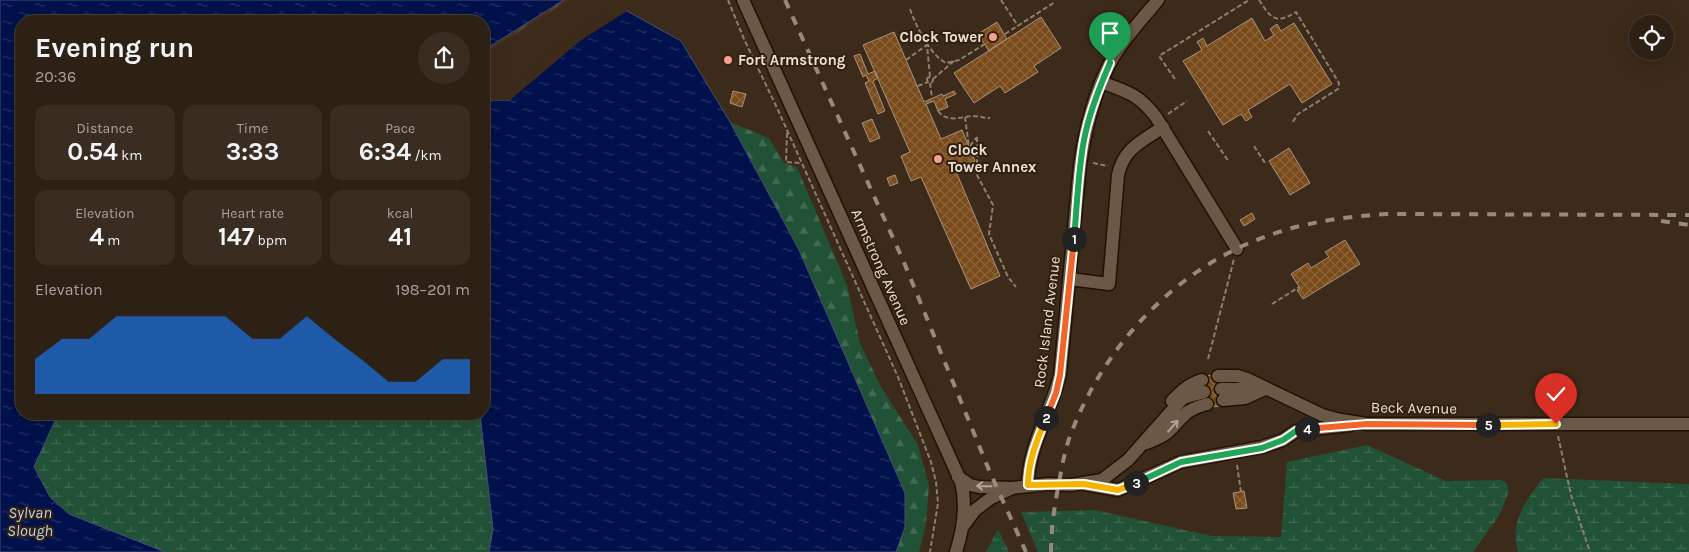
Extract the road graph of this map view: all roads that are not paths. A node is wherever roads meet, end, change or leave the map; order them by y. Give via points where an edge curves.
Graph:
1 (743, 0) edge
2 (750, 0) edge
3 (1158, 0) edge
4 (750, 15) junction
5 (1102, 82) junction
6 (1163, 127) junction
7 (1237, 249) road end
8 (1070, 279) junction
9 (1218, 376) dead end
10 (1265, 389) junction
11 (1222, 395) dead end
12 (1367, 424) junction
13 (1689, 424) edge
14 (1138, 448) junction
15 (958, 476) junction
16 (1084, 484) junction
17 (1028, 485) junction
18 (1012, 488) junction
19 (964, 525) junction
20 (956, 552) edge

1 - 4 street, Armstrong Avenue
2 - 4 street
3 - 5 street, Rock Island Avenue via 1110,63
4 - 15 street, Armstrong Avenue
5 - 6 street via 1133,94 1146,104
5 - 8 street, Rock Island Avenue via 1091,111 1081,160
6 - 7 street
6 - 8 street via 1131,148 1121,161 1109,284
8 - 17 street, Rock Island Avenue via 1060,375 1034,449
9 - 10 street, Beck Avenue via 1238,376
10 - 11 street via 1245,398
10 - 12 street, Beck Avenue via 1322,415
12 - 13 street, Beck Avenue
12 - 16 street via 1296,431 1262,448 1181,462 1118,490
14 -> 14 street via 1166,434 1204,392 1192,382 1182,390 1141,434
14 - 16 street via 1102,480
18 -> 15 street via 978,487
15 - 19 street, Armstrong Avenue
16 - 17 street
17 - 18 street
18 - 19 street via 975,510
19 - 20 street, Armstrong Avenue

